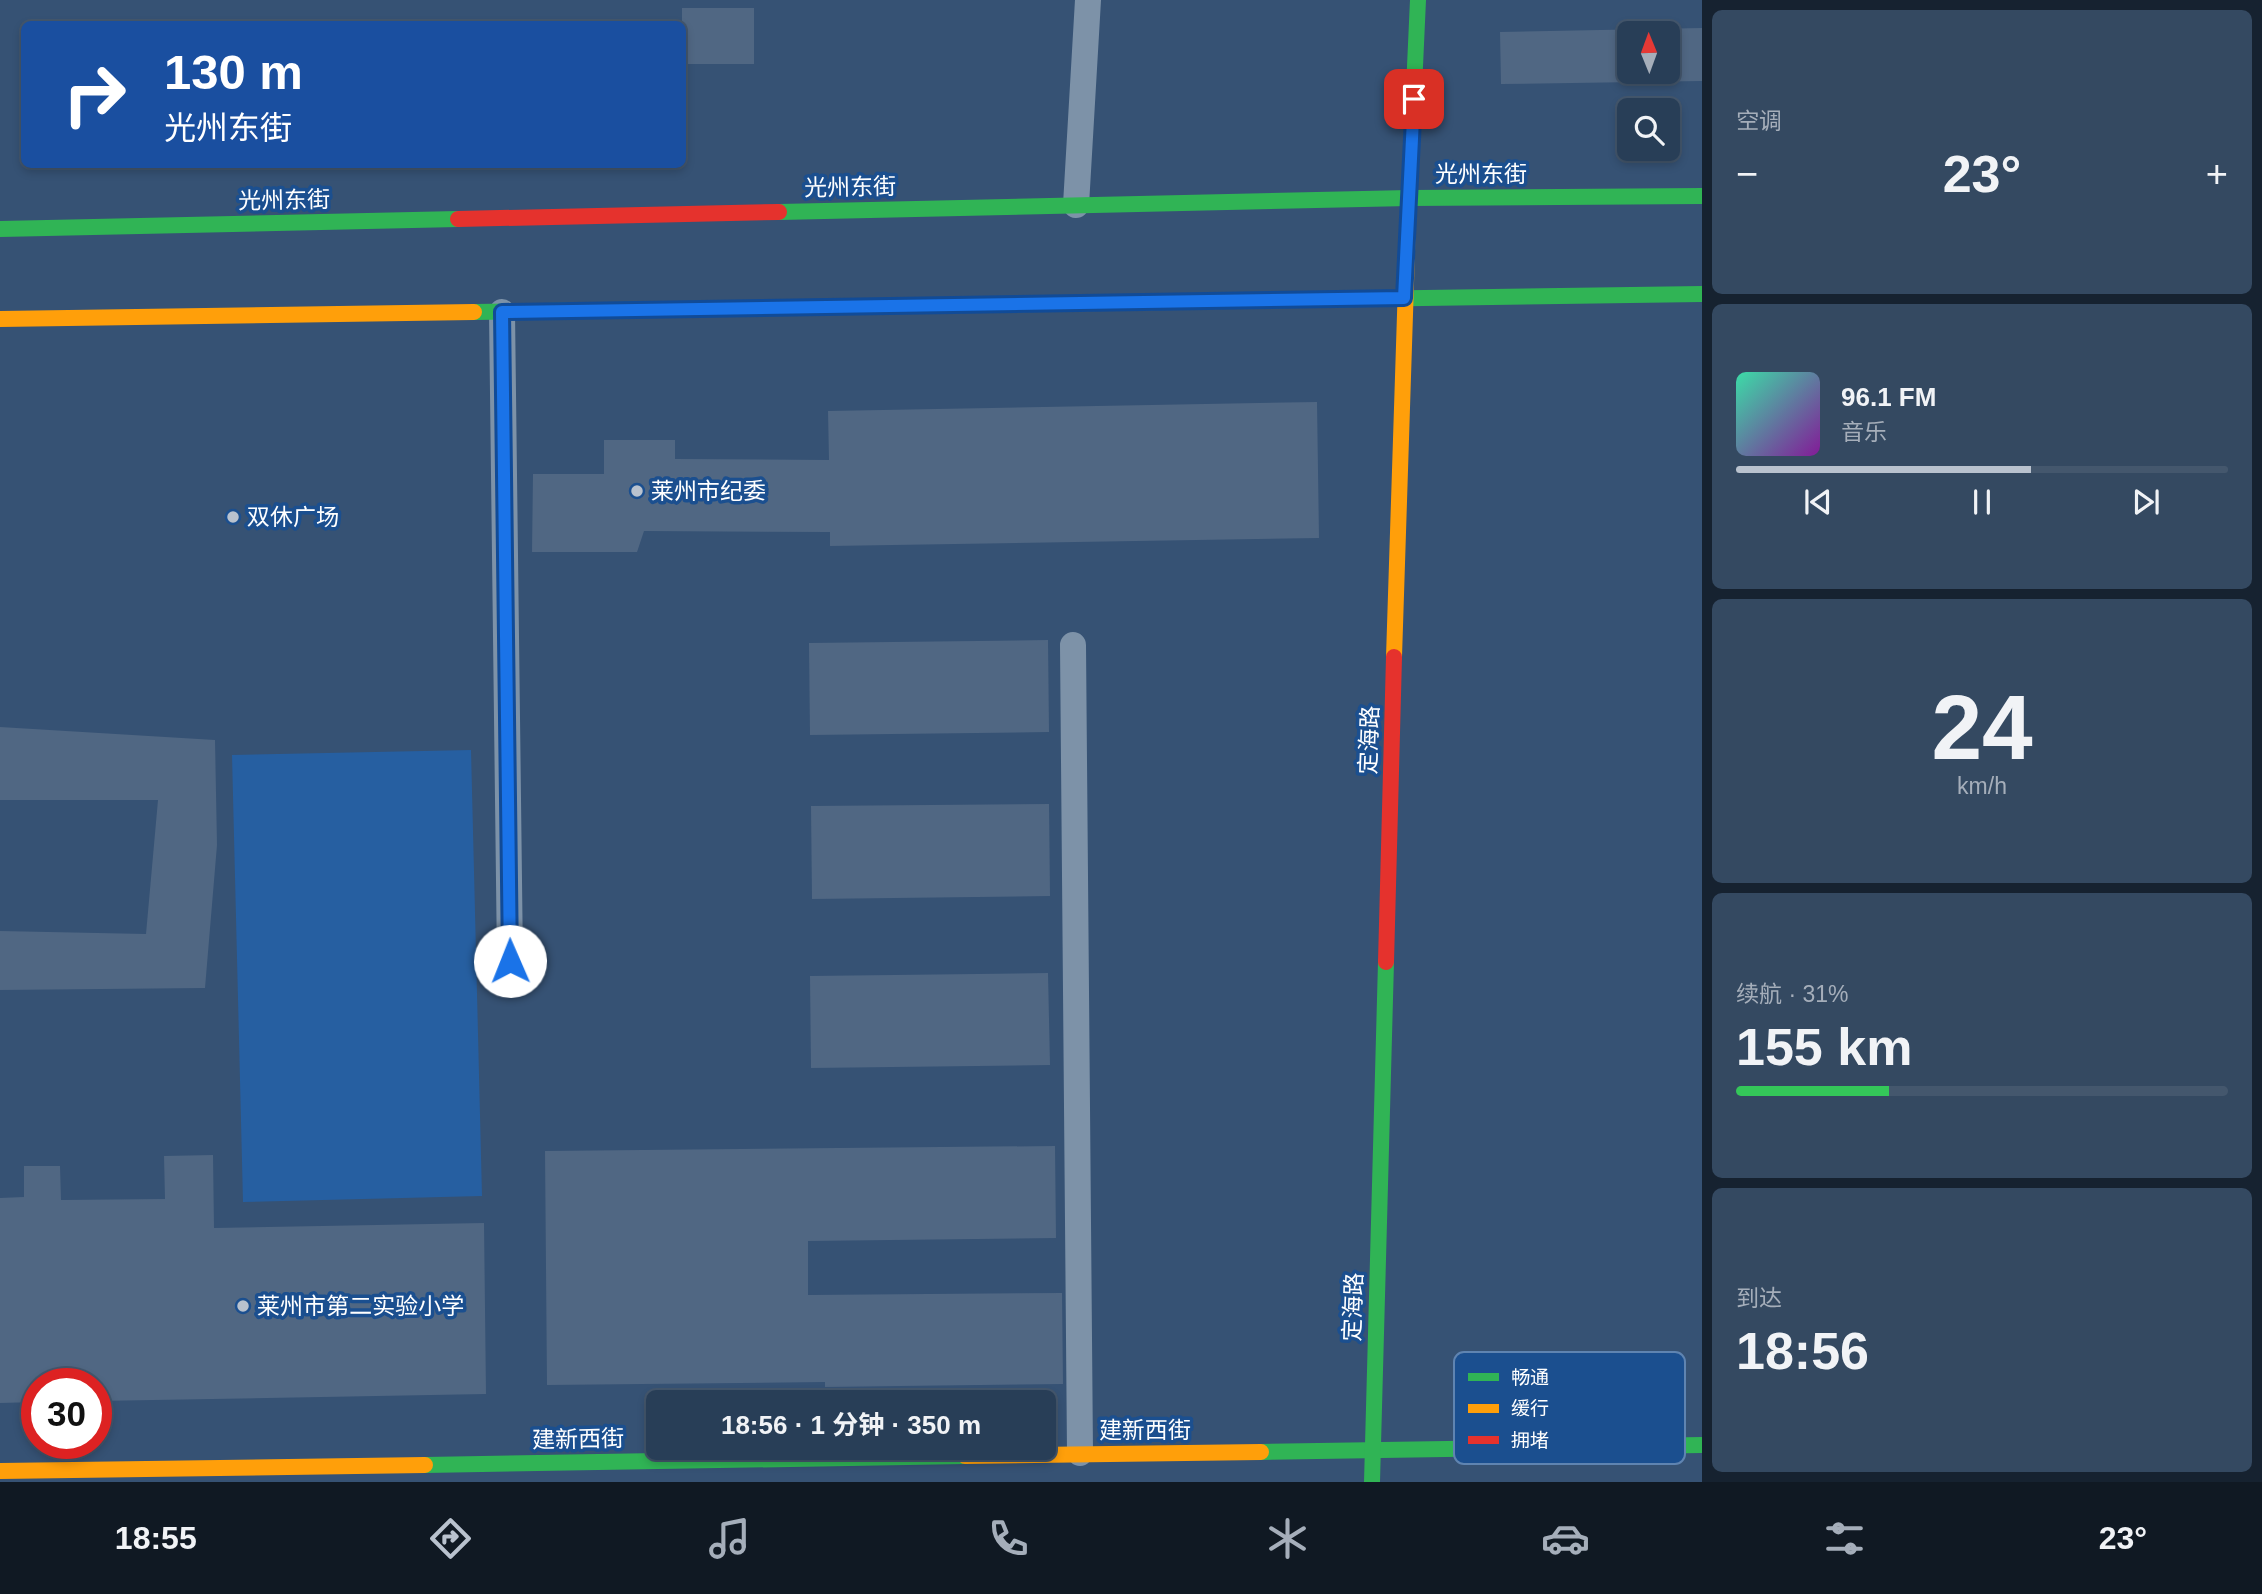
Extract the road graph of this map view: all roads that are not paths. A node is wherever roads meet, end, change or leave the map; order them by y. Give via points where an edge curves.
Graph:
1 (1088, 0) edge
2 (1418, 0) edge
3 (1702, 196) edge
4 (1409, 198) junction
5 (1076, 205) junction
6 (0, 229) edge
7 (1702, 294) edge
8 (1404, 298) junction
9 (502, 312) junction
10 (0, 319) edge
11 (1073, 645) dead end
12 (510, 961) dead end
13 (1454, 1450) edge
14 (1372, 1451) junction
15 (1080, 1453) junction
16 (896, 1469) edge
17 (0, 1471) edge
18 (525, 1472) edge
19 (1372, 1482) edge

1 - 5 street
2 - 4 main road, 定海路
3 - 4 main road, 光州东街
4 - 5 main road, 光州东街
4 - 8 main road, 定海路
5 - 6 main road, 光州东街
7 - 8 main road
8 - 9 main road
8 - 14 main road, 定海路
9 - 10 main road
9 - 12 street
11 - 15 street
13 - 14 main road, 建新西街
14 - 15 main road, 建新西街
14 - 19 main road, 定海路
15 - 16 main road, 建新西街
16 - 18 main road, 建新西街
17 - 18 main road, 建新西街

